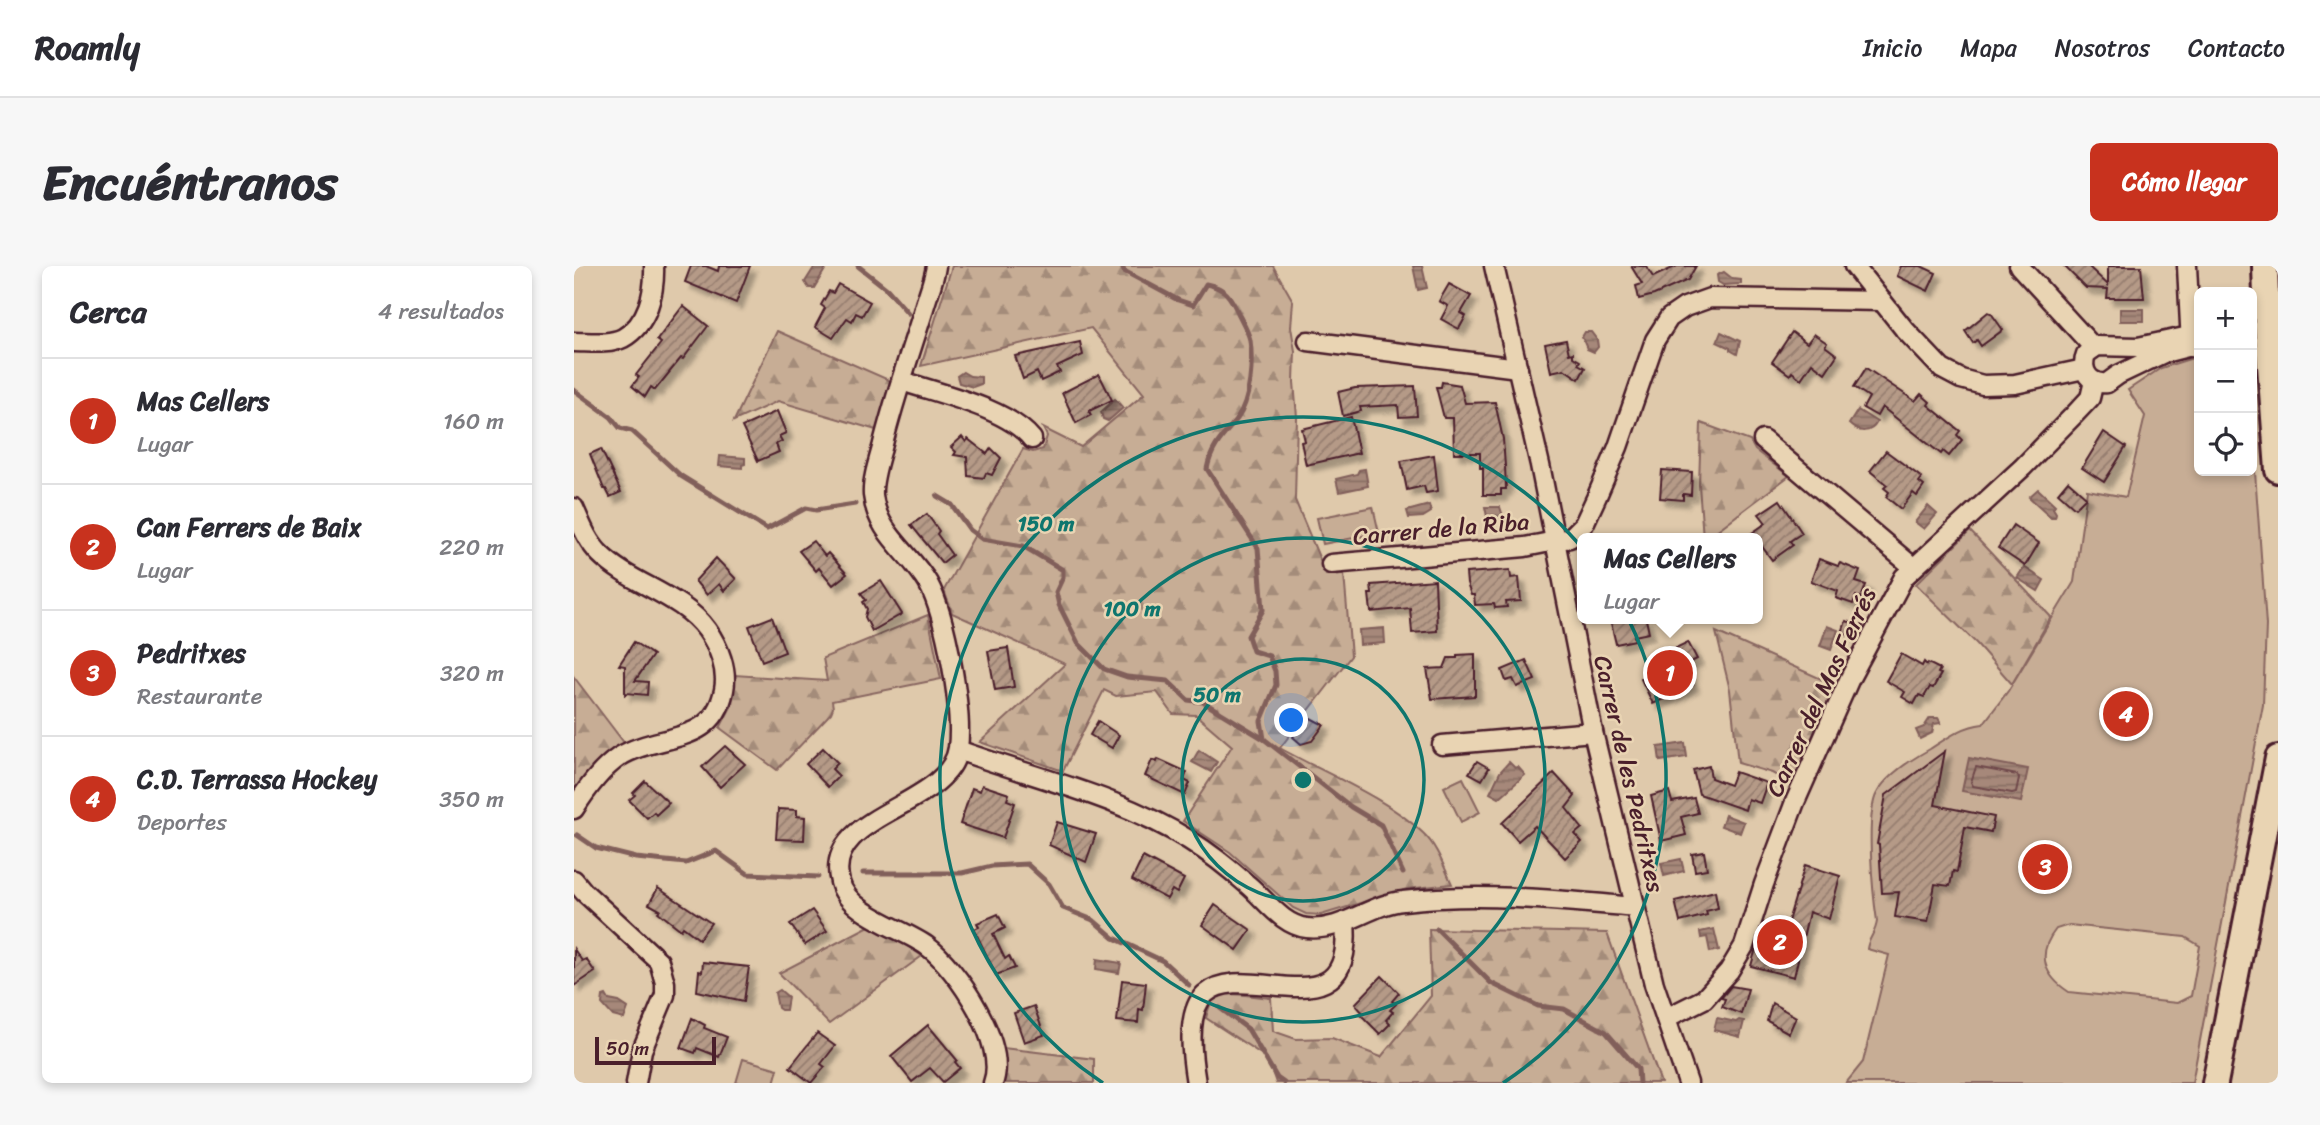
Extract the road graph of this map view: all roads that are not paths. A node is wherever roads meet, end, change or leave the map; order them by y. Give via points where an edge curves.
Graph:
1 (654, 266) edge
2 (936, 266) edge
3 (1494, 266) edge
4 (1854, 266) edge
5 (2019, 266) edge
6 (2187, 266) edge
7 (1882, 301) junction
8 (2268, 330) edge
9 (2194, 331) edge
10 (2194, 340) edge
11 (2194, 340) edge
12 (1308, 341) dead end
13 (574, 342) edge
14 (2102, 348) junction
15 (1518, 368) junction
16 (2089, 375) junction
17 (2118, 375) junction
18 (902, 381) junction
19 (1032, 439) dead end
20 (1763, 440) dead end
21 (2278, 470) edge
22 (574, 508) edge
23 (1555, 543) junction
24 (1331, 564) dead end
25 (1913, 568) junction
26 (1593, 732) junction
27 (1442, 745) dead end
28 (958, 750) junction
29 (2278, 758) edge
30 (574, 809) edge
31 (574, 880) edge
32 (1635, 907) junction
33 (1345, 923) junction
34 (1666, 1018) junction
35 (636, 1083) edge
36 (993, 1083) edge
37 (1196, 1083) edge
38 (1688, 1083) edge
39 (2215, 1083) edge

1 - 13 street via 654,286 639,323 623,338
2 - 18 street
3 - 15 street, Carrer de les Pedritxes
4 - 7 street
5 - 14 street
6 - 9 street
7 - 16 street via 1942,369 1961,379 1983,385
7 - 23 street via 1710,298 1669,318 1656,340 1618,447 1584,524 1570,538
8 - 21 street
10 - 14 street
11 - 17 street
12 - 15 street
14 - 16 street via 2086,355
14 - 17 street via 2118,354
15 - 23 street, Carrer de les Pedritxes
16 - 17 street via 2108,383
16 - 25 street, Carrer del Mas Ferrés via 2090,398
18 - 19 street via 1000,415 1022,427
18 - 28 street via 873,493 879,519 928,583 942,619 957,699
20 - 25 street
22 - 30 street via 590,542 610,564 699,619 714,639 726,680 715,716 697,731 619,758
23 - 24 street, Carrer de la Riba
23 - 26 street, Carrer de les Pedritxes
25 - 34 street, Carrer del Mas Ferrés via 1896,589 1829,723 1795,802 1744,946 1730,971 1704,999
26 - 27 street
26 - 32 street, Carrer de les Pedritxes
28 - 33 street via 1166,826 1227,866 1294,925 1309,928
28 - 36 street via 948,770 933,784 856,833 842,854 839,881 859,908 929,948 957,978 990,1038 996,1068
29 - 39 street
31 - 35 street via 659,961 663,973 664,995 642,1050
32 - 33 street via 1515,897 1437,897 1398,901
32 - 34 street, Carrer de les Pedritxes
33 - 37 street via 1343,959 1335,975 1322,982 1293,987 1220,985 1203,995 1193,1021
34 - 38 street, Carrer de les Pedritxes

